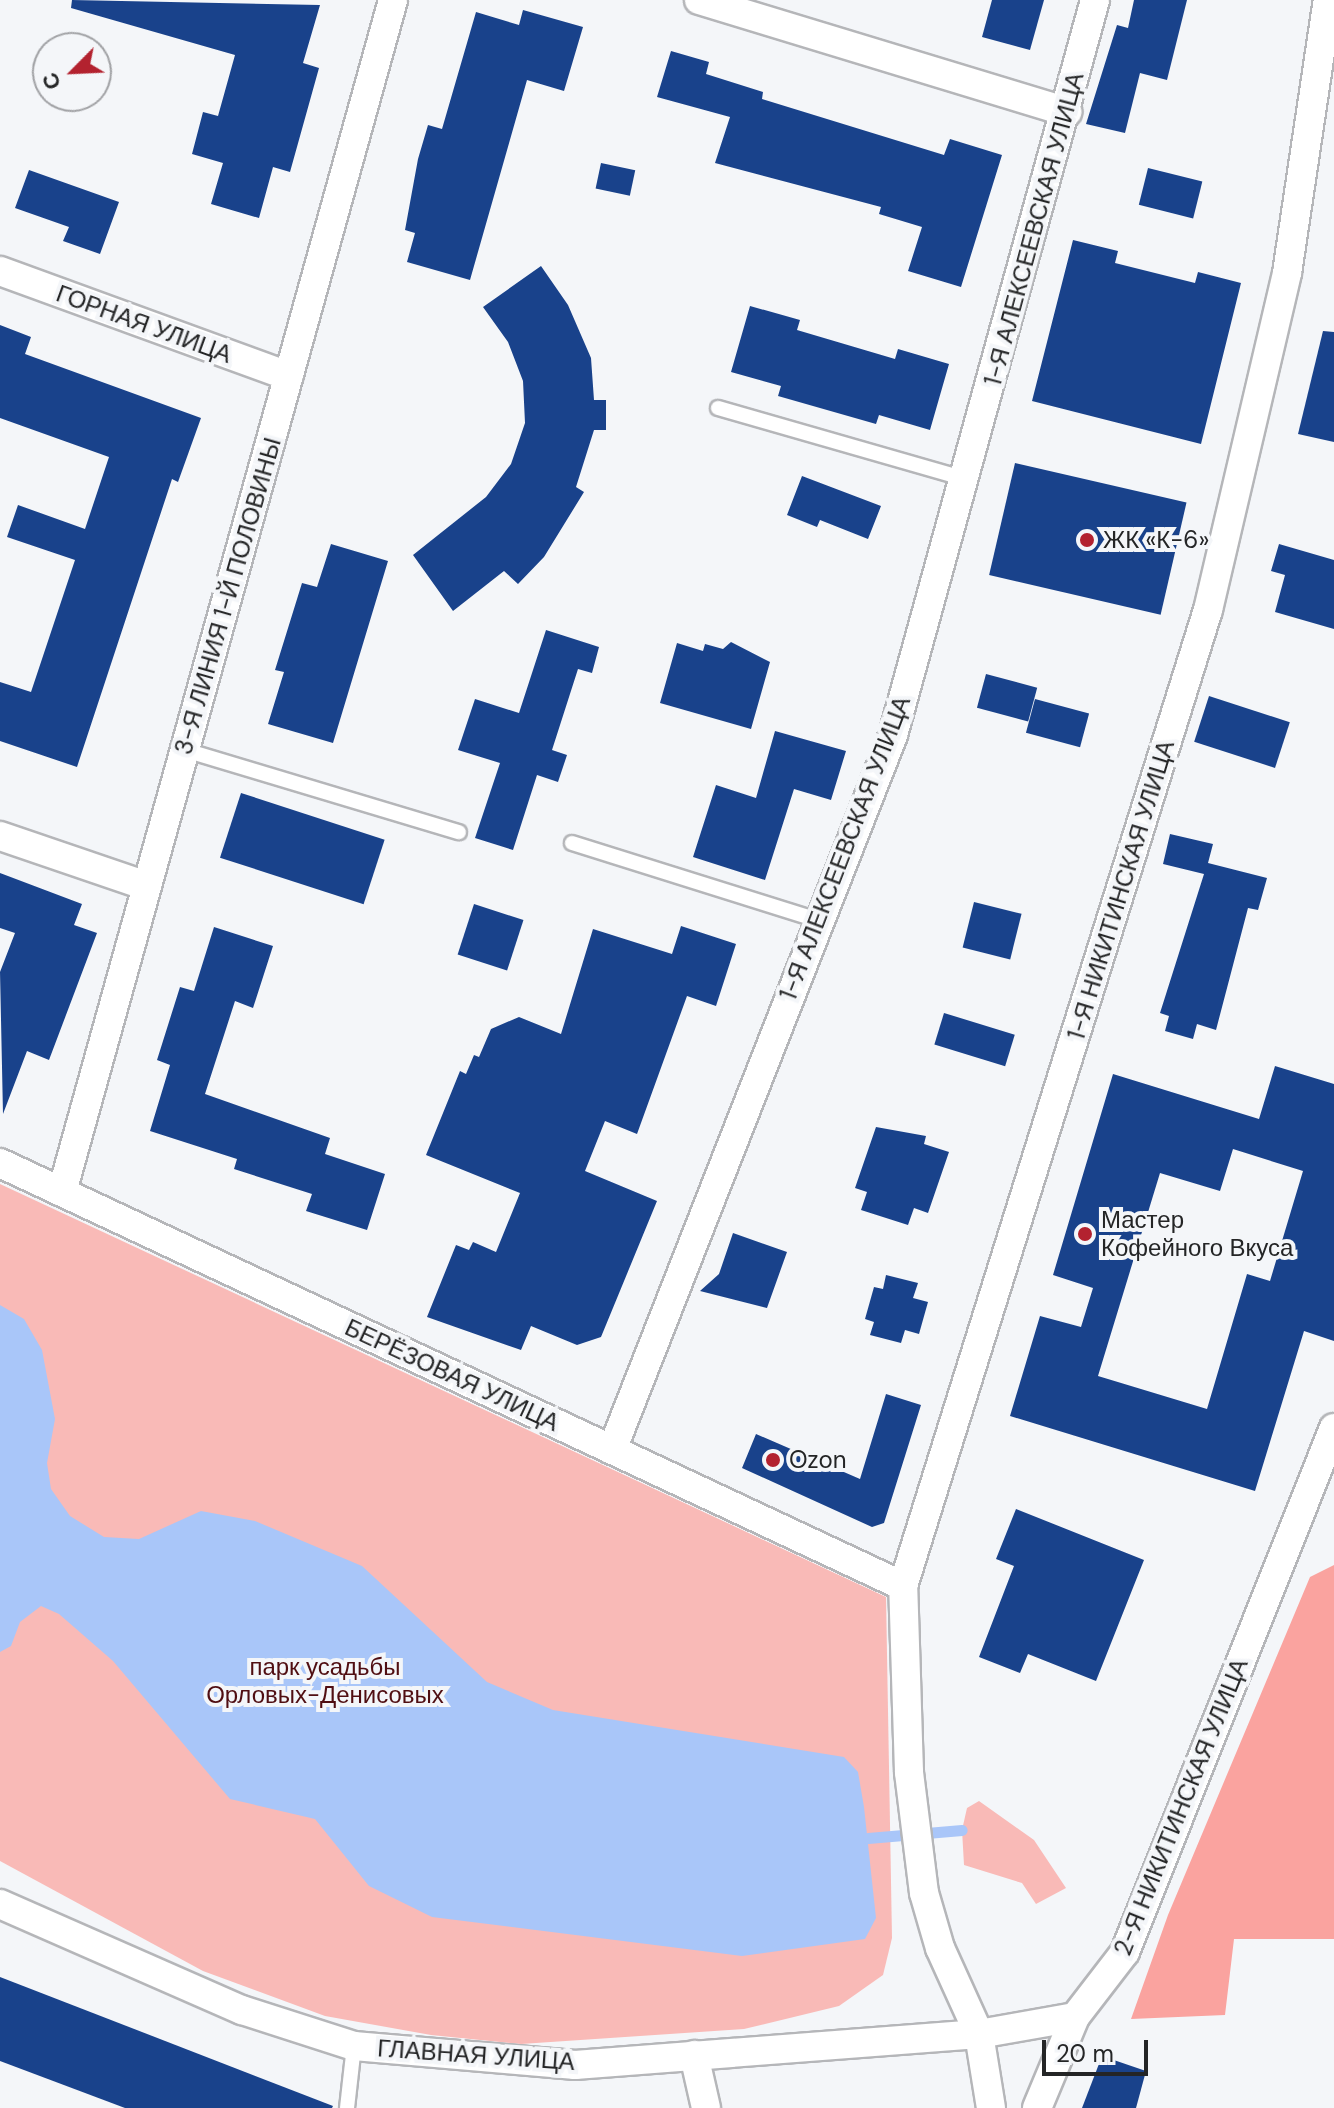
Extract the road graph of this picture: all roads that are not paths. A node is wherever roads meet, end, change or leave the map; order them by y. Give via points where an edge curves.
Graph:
1 (393, 0) edge
2 (699, 0) edge
3 (1095, 0) edge
4 (1328, 0) edge
5 (1067, 112) junction
6 (0, 271) edge
7 (289, 376) junction
8 (718, 408) dead end
9 (966, 480) junction
10 (185, 750) junction
11 (459, 832) dead end
12 (0, 836) edge
13 (572, 843) dead end
14 (147, 886) junction
15 (818, 920) junction
16 (0, 1163) edge
17 (62, 1192) junction
18 (1334, 1428) edge
19 (612, 1450) junction
20 (903, 1586) junction
21 (0, 1904) edge
22 (1075, 2017) junction
23 (979, 2034) junction
24 (354, 2046) junction
25 (694, 2055) junction
26 (347, 2108) edge
27 (706, 2108) edge
28 (991, 2108) edge
29 (1037, 2108) edge

1 - 7 street, 3-Я ЛИНИЯ 1-Й ПОЛОВИНЫ
2 - 5 street
3 - 5 street, 1-Я АЛЕКСЕЕВСКАЯ УЛИЦА
4 - 20 street, 1-Я НИКИТИНСКАЯ УЛИЦА via 1287,273 1208,610
5 - 9 street, 1-Я АЛЕКСЕЕВСКАЯ УЛИЦА
6 - 7 street, ГОРНАЯ УЛИЦА
7 - 10 street, 3-Я ЛИНИЯ 1-Й ПОЛОВИНЫ
8 - 9 lane
9 - 15 street, 1-Я АЛЕКСЕЕВСКАЯ УЛИЦА via 893,735
10 - 11 lane
10 - 14 street, 3-Я ЛИНИЯ 1-Й ПОЛОВИНЫ
12 - 14 street
13 - 15 lane
14 - 17 street, 3-Я ЛИНИЯ 1-Й ПОЛОВИНЫ
15 - 19 street, 1-Я АЛЕКСЕЕВСКАЯ УЛИЦА
16 - 17 street, БЕРЁЗОВАЯ УЛИЦА
17 - 19 street, БЕРЁЗОВАЯ УЛИЦА
18 - 22 street, 2-Я НИКИТИНСКАЯ УЛИЦА via 1125,1952
19 - 20 street, БЕРЁЗОВАЯ УЛИЦА
20 - 23 street, 1-Я НИКИТИНСКАЯ УЛИЦА via 909,1772 924,1893 940,1948
21 - 24 street, ГЛАВНАЯ УЛИЦА via 242,2010
22 - 23 street
22 - 29 street, 2-Я НИКИТИНСКАЯ УЛИЦА
23 - 25 street, ГЛАВНАЯ УЛИЦА
23 - 28 street
24 - 25 street, ГЛАВНАЯ УЛИЦА via 575,2065
24 - 26 lane
25 - 27 street

